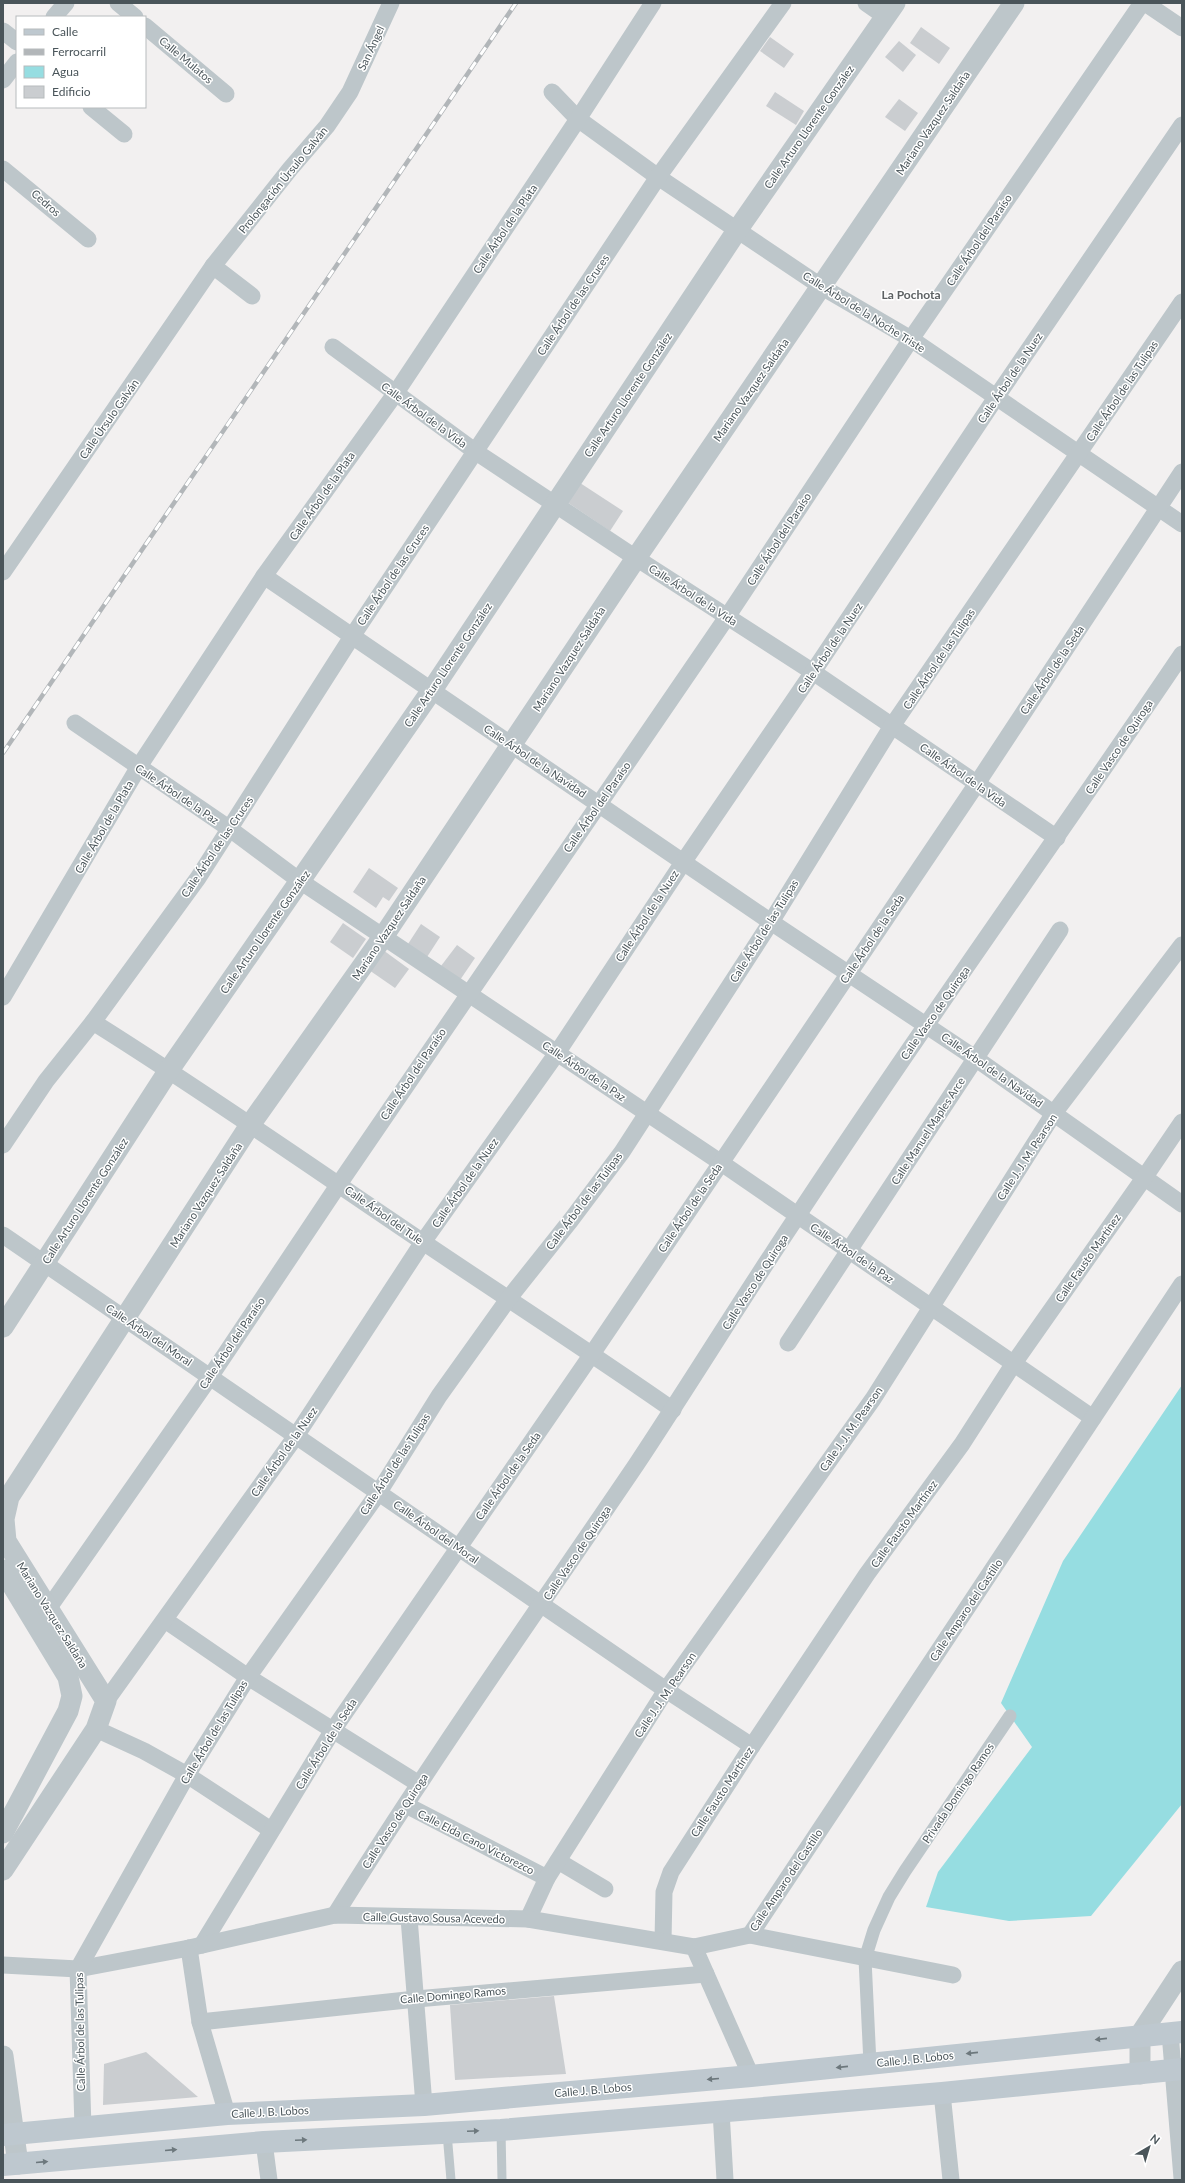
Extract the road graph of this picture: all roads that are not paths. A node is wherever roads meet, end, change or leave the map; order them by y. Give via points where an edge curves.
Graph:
1 (66, 3) edge
2 (118, 3) edge
3 (391, 3) edge
4 (653, 3) edge
5 (782, 3) edge
6 (866, 3) edge
7 (1014, 3) edge
8 (1142, 3) edge
9 (1145, 3) edge
10 (891, 10) edge
11 (55, 16) edge
12 (134, 16) edge
13 (146, 27) edge
14 (1182, 28) edge
15 (3, 31) edge
16 (16, 41) edge
17 (16, 63) edge
18 (3, 80) edge
19 (350, 92) joint
20 (552, 92) dead end
21 (226, 94) dead end
22 (93, 108) edge
23 (578, 119) junction
24 (1182, 125) edge
25 (124, 134) dead end
26 (3, 169) edge
27 (658, 177) junction
28 (738, 229) junction
29 (88, 240) dead end
30 (213, 266) junction
31 (822, 286) junction
32 (252, 296) dead end
33 (1182, 302) edge
34 (911, 339) junction
35 (332, 347) dead end
36 (395, 394) junction
37 (995, 399) junction
38 (476, 452) junction
39 (1079, 454) junction
40 (1182, 472) edge
41 (555, 504) junction
42 (1160, 509) junction
43 (1182, 524) edge
44 (636, 558) junction
45 (3, 572) edge
46 (264, 576) junction
47 (727, 617) junction
48 (353, 635) junction
49 (1182, 654) edge
50 (814, 672) junction
51 (432, 690) junction
52 (75, 723) dead end
53 (892, 726) junction
54 (512, 746) junction
55 (138, 768) junction
56 (976, 785) junction
57 (599, 804) junction
58 (230, 829) junction
59 (1057, 838) junction
60 (684, 861) junction
61 (300, 881) junction
62 (771, 922) junction
63 (1060, 930) dead end
64 (383, 937) junction
65 (1182, 945) edge
66 (848, 973) junction
67 (468, 995) junction
68 (3, 997) edge
69 (93, 1022) junction
70 (926, 1025) junction
71 (557, 1053) junction
72 (975, 1058) junction
73 (169, 1070) junction
74 (1054, 1113) junction
75 (647, 1114) junction
76 (1182, 1122) edge
77 (250, 1125) junction
78 (3, 1145) edge
79 (720, 1162) junction
80 (1144, 1178) junction
81 (339, 1184) junction
82 (1182, 1204) edge
83 (797, 1216) junction
84 (3, 1235) edge
85 (423, 1242) junction
86 (848, 1251) junction
87 (44, 1264) junction
88 (1182, 1284) edge
89 (509, 1298) junction
90 (931, 1307) junction
91 (126, 1319) junction
92 (3, 1328) edge
93 (788, 1343) dead end
94 (592, 1354) junction
95 (1014, 1363) junction
96 (210, 1377) junction
97 (672, 1410) junction
98 (1093, 1418) junction
99 (296, 1436) junction
100 (379, 1492) junction
101 (458, 1548) junction
102 (3, 1570) edge
103 (542, 1605) junction
104 (48, 1609) junction
105 (165, 1620) junction
106 (248, 1677) junction
107 (666, 1690) junction
108 (106, 1701) junction
109 (1010, 1716) dead end
110 (96, 1729) junction
111 (333, 1730) junction
112 (752, 1746) junction
113 (188, 1775) junction
114 (419, 1784) junction
115 (406, 1805) junction
116 (271, 1830) junction
117 (3, 1833) edge
118 (558, 1861) junction
119 (3, 1870) edge
120 (547, 1878) junction
121 (605, 1889) dead end
122 (335, 1915) junction
123 (409, 1918) junction
124 (528, 1919) junction
125 (750, 1935) junction
126 (663, 1941) junction
127 (195, 1946) junction
128 (694, 1947) junction
129 (865, 1959) junction
130 (3, 1965) edge
131 (78, 1969) junction
132 (1182, 1971) edge
133 (706, 1974) junction
134 (954, 1976) dead end
135 (416, 1998) junction
136 (200, 2022) junction
137 (1176, 2032) edge
138 (1140, 2035) junction
139 (3, 2056) edge
140 (870, 2064) junction
141 (1177, 2070) edge
142 (1140, 2074) junction
143 (751, 2076) junction
144 (942, 2093) junction
145 (424, 2105) junction
146 (721, 2112) junction
147 (227, 2114) junction
148 (83, 2127) junction
149 (501, 2130) junction
150 (447, 2133) junction
151 (8, 2134) edge
152 (264, 2142) junction
153 (10, 2164) edge
154 (1182, 2178) edge
155 (269, 2180) edge
156 (451, 2180) edge
157 (502, 2180) edge
158 (725, 2180) edge
159 (951, 2180) edge

1 - 11 street
2 - 12 street
3 - 19 street, San Ángel
4 - 23 street, Calle Árbol de la Plata
5 - 27 street, Calle Árbol de las Cruces
6 - 10 street
7 - 31 street, Mariano Vazquez Saldaña
8 - 34 street, Calle Árbol del Paraíso
9 - 14 street
10 - 28 street, Calle Arturo Llorente González
13 - 21 street, Calle Mulatos
15 - 16 street
17 - 18 street
19 - 30 street, Prolongación Úrsulo Galván via 328,126 290,168
20 - 23 street, Calle Árbol de la Noche Triste
22 - 25 street
23 - 27 street, Calle Árbol de la Noche Triste
23 - 36 street, Calle Árbol de la Plata
24 - 37 street, Calle Árbol de la Nuez
26 - 29 street, Cedros
27 - 28 street, Calle Árbol de la Noche Triste
27 - 38 street, Calle Árbol de las Cruces
28 - 31 street, Calle Árbol de la Noche Triste
28 - 41 street, Calle Arturo Llorente González
30 - 32 street
30 - 45 street, Calle Úrsulo Galván
31 - 34 street, Calle Árbol de la Noche Triste
31 - 44 street, Mariano Vazquez Saldaña
33 - 39 street, Calle Árbol de las Tulipas
34 - 37 street, Calle Árbol de la Noche Triste
34 - 47 street, Calle Árbol del Paraíso
35 - 36 street, Calle Árbol de la Vida
36 - 38 street, Calle Árbol de la Vida
36 - 46 street, Calle Árbol de la Plata
37 - 39 street, Calle Árbol de la Noche Triste
37 - 50 street, Calle Árbol de la Nuez
38 - 41 street, Calle Árbol de la Vida
38 - 48 street, Calle Árbol de las Cruces
39 - 42 street, Calle Árbol de la Noche Triste
39 - 53 street, Calle Árbol de las Tulipas
40 - 42 street, Calle Árbol de la Seda
41 - 44 street, Calle Árbol de la Vida
41 - 51 street, Calle Arturo Llorente González
42 - 43 street, Calle Árbol de la Noche Triste
42 - 56 street, Calle Árbol de la Seda
44 - 47 street, Calle Árbol de la Vida
44 - 54 street, Mariano Vazquez Saldaña
46 - 48 street, Calle Árbol de la Navidad
46 - 55 street, Calle Árbol de la Plata
47 - 50 street, Calle Árbol de la Vida
47 - 57 street, Calle Árbol del Paraíso
48 - 51 street, Calle Árbol de la Navidad
48 - 58 street, Calle Árbol de las Cruces
49 - 59 street, Calle Vasco de Quiroga
50 - 53 street, Calle Árbol de la Vida
50 - 60 street, Calle Árbol de la Nuez
51 - 54 street, Calle Árbol de la Navidad
51 - 61 street, Calle Arturo Llorente González
52 - 55 street, Calle Árbol de la Paz
53 - 56 street, Calle Árbol de la Vida
53 - 62 street, Calle Árbol de las Tulipas
54 - 57 street, Calle Árbol de la Navidad
54 - 64 street, Mariano Vazquez Saldaña
55 - 58 street, Calle Árbol de la Paz
55 - 68 street, Calle Árbol de la Plata
56 - 59 street, Calle Árbol de la Vida
56 - 66 street, Calle Árbol de la Seda
57 - 60 street, Calle Árbol de la Navidad
57 - 67 street, Calle Árbol del Paraíso
58 - 61 street, Calle Árbol de la Paz
58 - 69 street, Calle Árbol de las Cruces via 198,878
59 - 70 street, Calle Vasco de Quiroga
60 - 62 street, Calle Árbol de la Navidad
60 - 71 street, Calle Árbol de la Nuez
61 - 64 street, Calle Árbol de la Paz
61 - 73 street, Calle Arturo Llorente González
62 - 66 street, Calle Árbol de la Navidad
62 - 75 street, Calle Árbol de las Tulipas
63 - 72 street, Calle Manuel Maples Arce
64 - 67 street, Calle Árbol de la Paz
64 - 77 street, Mariano Vazquez Saldaña
65 - 74 street, Calle J. J. M. Pearson
66 - 70 street, Calle Árbol de la Navidad
66 - 79 street, Calle Árbol de la Seda
67 - 71 street, Calle Árbol de la Paz
67 - 81 street, Calle Árbol del Paraíso
69 - 73 street, Calle Árbol del Tule
69 - 78 street, Calle Árbol de las Cruces via 46,1081
70 - 72 street, Calle Árbol de la Navidad
70 - 83 street, Calle Vasco de Quiroga
71 - 75 street, Calle Árbol de la Paz
71 - 85 street, Calle Árbol de la Nuez
72 - 74 street, Calle Árbol de la Navidad
72 - 86 street, Calle Manuel Maples Arce
73 - 77 street, Calle Árbol del Tule
73 - 87 street, Calle Arturo Llorente González
74 - 80 street, Calle Árbol de la Navidad
74 - 90 street, Calle J. J. M. Pearson
75 - 79 street, Calle Árbol de la Paz
75 - 89 street, Calle Árbol de las Tulipas via 622,1152
76 - 80 street, Calle Fausto Martínez
77 - 81 street, Calle Árbol del Tule
77 - 91 street, Mariano Vazquez Saldaña
79 - 83 street, Calle Árbol de la Paz
79 - 94 street, Calle Árbol de la Seda
80 - 82 street, Calle Árbol de la Navidad
80 - 95 street, Calle Fausto Martínez
81 - 85 street, Calle Árbol del Tule
81 - 96 street, Calle Árbol del Paraíso
83 - 86 street, Calle Árbol de la Paz
83 - 97 street, Calle Vasco de Quiroga
84 - 87 street, Calle Árbol del Moral
85 - 89 street, Calle Árbol del Tule
85 - 99 street, Calle Árbol de la Nuez
86 - 90 street, Calle Árbol de la Paz
86 - 93 street, Calle Manuel Maples Arce
87 - 91 street, Calle Árbol del Moral
87 - 92 street, Calle Arturo Llorente González
88 - 98 street, Calle Amparo del Castillo
89 - 94 street, Calle Árbol del Tule
89 - 100 street, Calle Árbol de las Tulipas via 439,1396
90 - 95 street, Calle Árbol de la Paz
90 - 107 street, Calle J. J. M. Pearson via 873,1399
91 - 96 street, Calle Árbol del Moral
91 - 104 street, Mariano Vazquez Saldaña via 9,1497 4,1519 6,1541
94 - 97 street, Calle Árbol del Tule
94 - 101 street, Calle Árbol de la Seda
95 - 98 street, Calle Árbol de la Paz
95 - 112 street, Calle Fausto Martínez via 962,1444 867,1574
96 - 99 street, Calle Árbol del Moral
96 - 104 street, Calle Árbol del Paraíso
97 - 103 street, Calle Vasco de Quiroga
98 - 125 street, Calle Amparo del Castillo
99 - 100 street, Calle Árbol del Moral
99 - 105 street, Calle Árbol de la Nuez
100 - 101 street, Calle Árbol del Moral
100 - 106 street, Calle Árbol de las Tulipas
101 - 103 street, Calle Árbol del Moral
101 - 111 street, Calle Árbol de la Seda
102 - 117 street via 68,1677 72,1696 68,1710
103 - 107 street, Calle Árbol del Moral
103 - 114 street, Calle Vasco de Quiroga
104 - 108 street, Mariano Vazquez Saldaña
105 - 106 street
105 - 108 street, Calle Árbol de la Nuez
106 - 111 street
106 - 113 street, Calle Árbol de las Tulipas
107 - 112 street, Calle Árbol del Moral
107 - 118 street, Calle J. J. M. Pearson
108 - 110 street
109 - 129 street, Privada Domingo Ramos via 889,1897 874,1930
110 - 113 street
110 - 119 street
111 - 114 street
111 - 116 street, Calle Árbol de la Seda
112 - 126 street, Calle Fausto Martínez via 671,1872 664,1892
113 - 116 street
113 - 131 street, Calle Árbol de las Tulipas
114 - 115 street, Calle Vasco de Quiroga
115 - 120 street, Calle Elda Cano Victorezco
115 - 122 street, Calle Vasco de Quiroga
116 - 127 street, Calle Árbol de la Seda
118 - 120 street, Calle J. J. M. Pearson
118 - 121 street
120 - 124 street, Calle J. J. M. Pearson
122 - 123 street, Calle Gustavo Sousa Acevedo
122 - 127 street, Calle Gustavo Sousa Acevedo
123 - 124 street, Calle Gustavo Sousa Acevedo
123 - 135 street
124 - 126 street, Calle Gustavo Sousa Acevedo
125 - 128 street, Calle Gustavo Sousa Acevedo
125 - 129 street, Calle Gustavo Sousa Acevedo
126 - 128 street, Calle Gustavo Sousa Acevedo
127 - 131 street, Calle Gustavo Sousa Acevedo
127 - 136 street
128 - 133 street
129 - 134 street, Calle Gustavo Sousa Acevedo
129 - 140 street
130 - 131 street, Calle Gustavo Sousa Acevedo
131 - 148 street, Calle Árbol de las Tulipas
132 - 138 street
133 - 135 street, Calle Domingo Ramos
133 - 143 street
135 - 136 street, Calle Domingo Ramos
135 - 145 street
136 - 147 street
137 - 138 main road, Calle J. B. Lobos
137 - 141 street
138 -> 140 main road, Calle J. B. Lobos
138 - 142 street
139 - 151 street
140 -> 143 main road, Calle J. B. Lobos
141 - 142 main road
141 - 154 street
142 - 144 main road
143 -> 145 main road, Calle J. B. Lobos
144 - 146 main road
144 - 159 street
145 - 147 main road, Calle J. B. Lobos
146 - 149 main road
146 - 158 street
147 - 148 main road, Calle J. B. Lobos
148 - 151 main road, Calle J. B. Lobos
150 -> 149 main road
149 - 157 lane
152 -> 150 main road
150 - 156 lane
151 - 153 street
153 -> 152 main road
152 - 155 street

